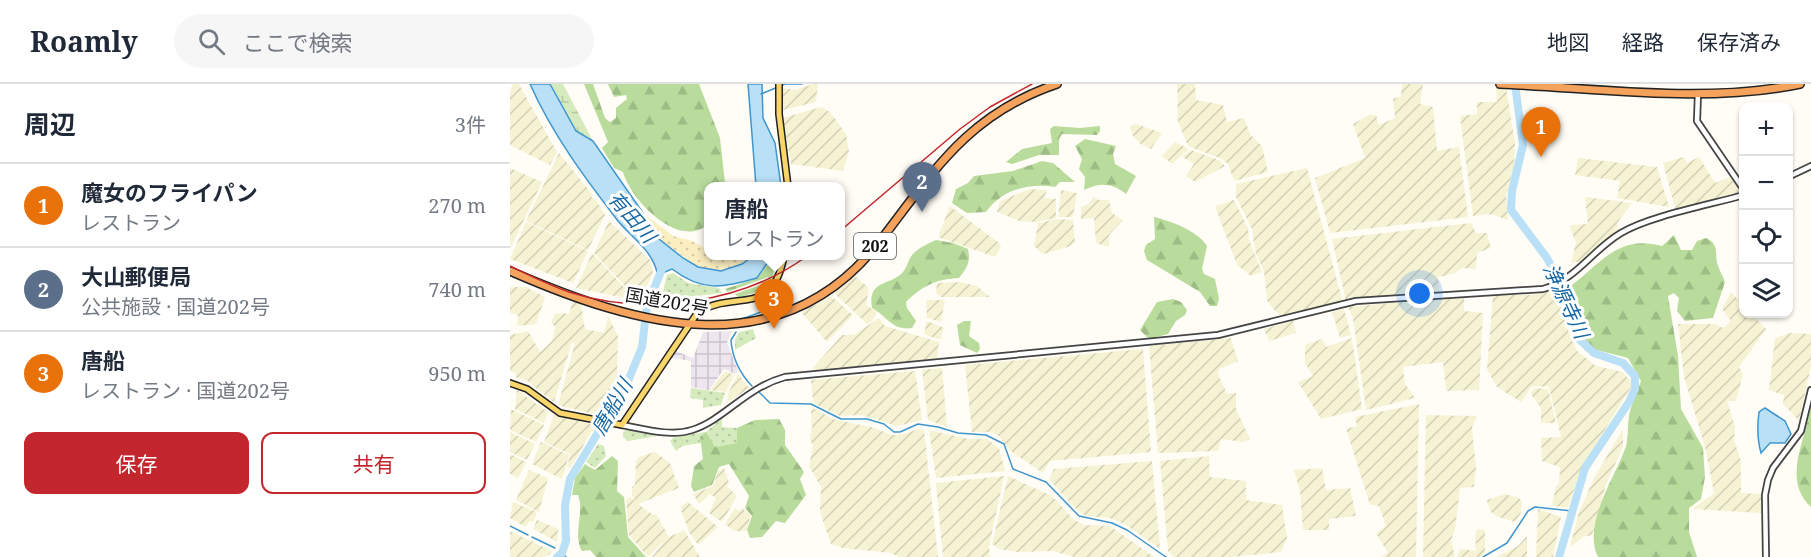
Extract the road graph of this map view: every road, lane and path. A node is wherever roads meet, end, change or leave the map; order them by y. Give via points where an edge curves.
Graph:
1 (779, 84) edge
2 (1057, 84) edge
3 (1500, 84) edge
4 (1505, 84) edge
5 (1800, 84) edge
6 (1523, 85) edge
7 (1698, 93) junction
8 (1811, 166) edge
9 (1793, 175) edge
10 (788, 182) edge
11 (1739, 184) edge
12 (1739, 196) edge
13 (783, 260) edge
14 (510, 271) edge
15 (689, 324) junction
16 (510, 382) edge
17 (1811, 390) edge
18 (622, 425) junction
19 (1766, 557) edge

1 - 10 main road
2 - 15 highway, 国道202号 / 202 via 1013,103 968,133 936,167 878,244 828,290 767,320 731,326
3 - 4 highway
4 - 6 highway
5 - 7 highway via 1737,93
6 - 7 highway
7 - 11 street via 1697,121
8 - 9 street
12 - 18 street via 1634,226 1552,287 1356,301 1237,332 1189,339 785,377 760,386 692,430 667,432
13 - 15 main road via 777,280 762,295 750,301 708,306
14 - 15 highway, 国道202号 / 202 via 561,293
15 - 18 main road
16 - 18 main road via 560,413
17 - 19 street via 1801,431 1768,480

